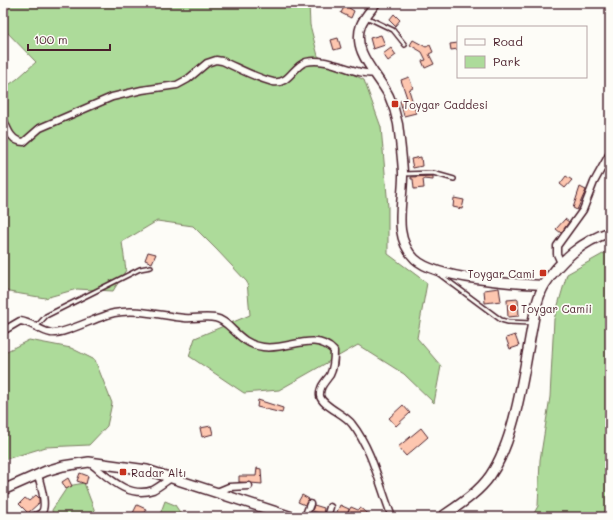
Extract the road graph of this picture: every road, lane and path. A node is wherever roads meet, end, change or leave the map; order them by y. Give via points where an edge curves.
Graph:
1 (376, 3) edge
2 (366, 17) junction
3 (406, 45) dead end
4 (374, 73) junction
5 (3, 118) edge
6 (610, 153) edge
7 (403, 174) junction
8 (454, 179) dead end
9 (610, 232) edge
10 (561, 263) junction
11 (151, 267) dead end
12 (438, 270) junction
13 (544, 285) junction
14 (533, 324) junction
15 (36, 327) junction
16 (3, 331) edge
17 (89, 462) junction
18 (38, 475) junction
19 (171, 478) junction
20 (249, 486) dead end
21 (3, 490) edge
22 (217, 492) junction
23 (310, 504) dead end
24 (330, 507) dead end
25 (32, 517) edge
26 (292, 517) edge
27 (305, 517) edge
28 (327, 517) edge
29 (392, 517) edge
30 (442, 517) edge

1 - 2 main road
2 - 3 lane via 393,30
2 - 4 main road via 359,33 359,43 363,56
4 - 5 street via 366,74 334,64 310,61 298,66 285,80 274,82 213,61 205,64 182,83 112,97 40,128 24,142 12,136
4 - 7 main road via 389,96 396,115
6 - 10 street via 579,217 557,246
7 - 8 lane via 433,173
7 - 12 main road via 400,217 403,240 416,260
9 - 10 main road via 580,247
10 - 13 main road
11 - 15 lane via 140,269 46,316
12 - 13 main road via 496,283
12 - 14 lane via 441,276 501,320
13 - 14 main road
14 - 30 main road via 517,406 500,458 490,476 474,493
15 - 16 street via 20,321
15 - 29 street via 51,333 61,332 114,313 133,312 186,318 214,317 220,319 247,343 263,347 284,347 319,340 327,344 334,351 334,362 321,387 320,398 325,404 346,416 361,437
17 - 18 main road via 63,466
17 - 19 main road via 126,466
17 - 19 street via 116,484 134,492 154,489
18 - 21 main road
18 - 25 street via 44,509 42,513
19 - 22 main road
20 - 22 street via 229,487
22 - 26 main road
23 - 27 street
24 - 28 street

